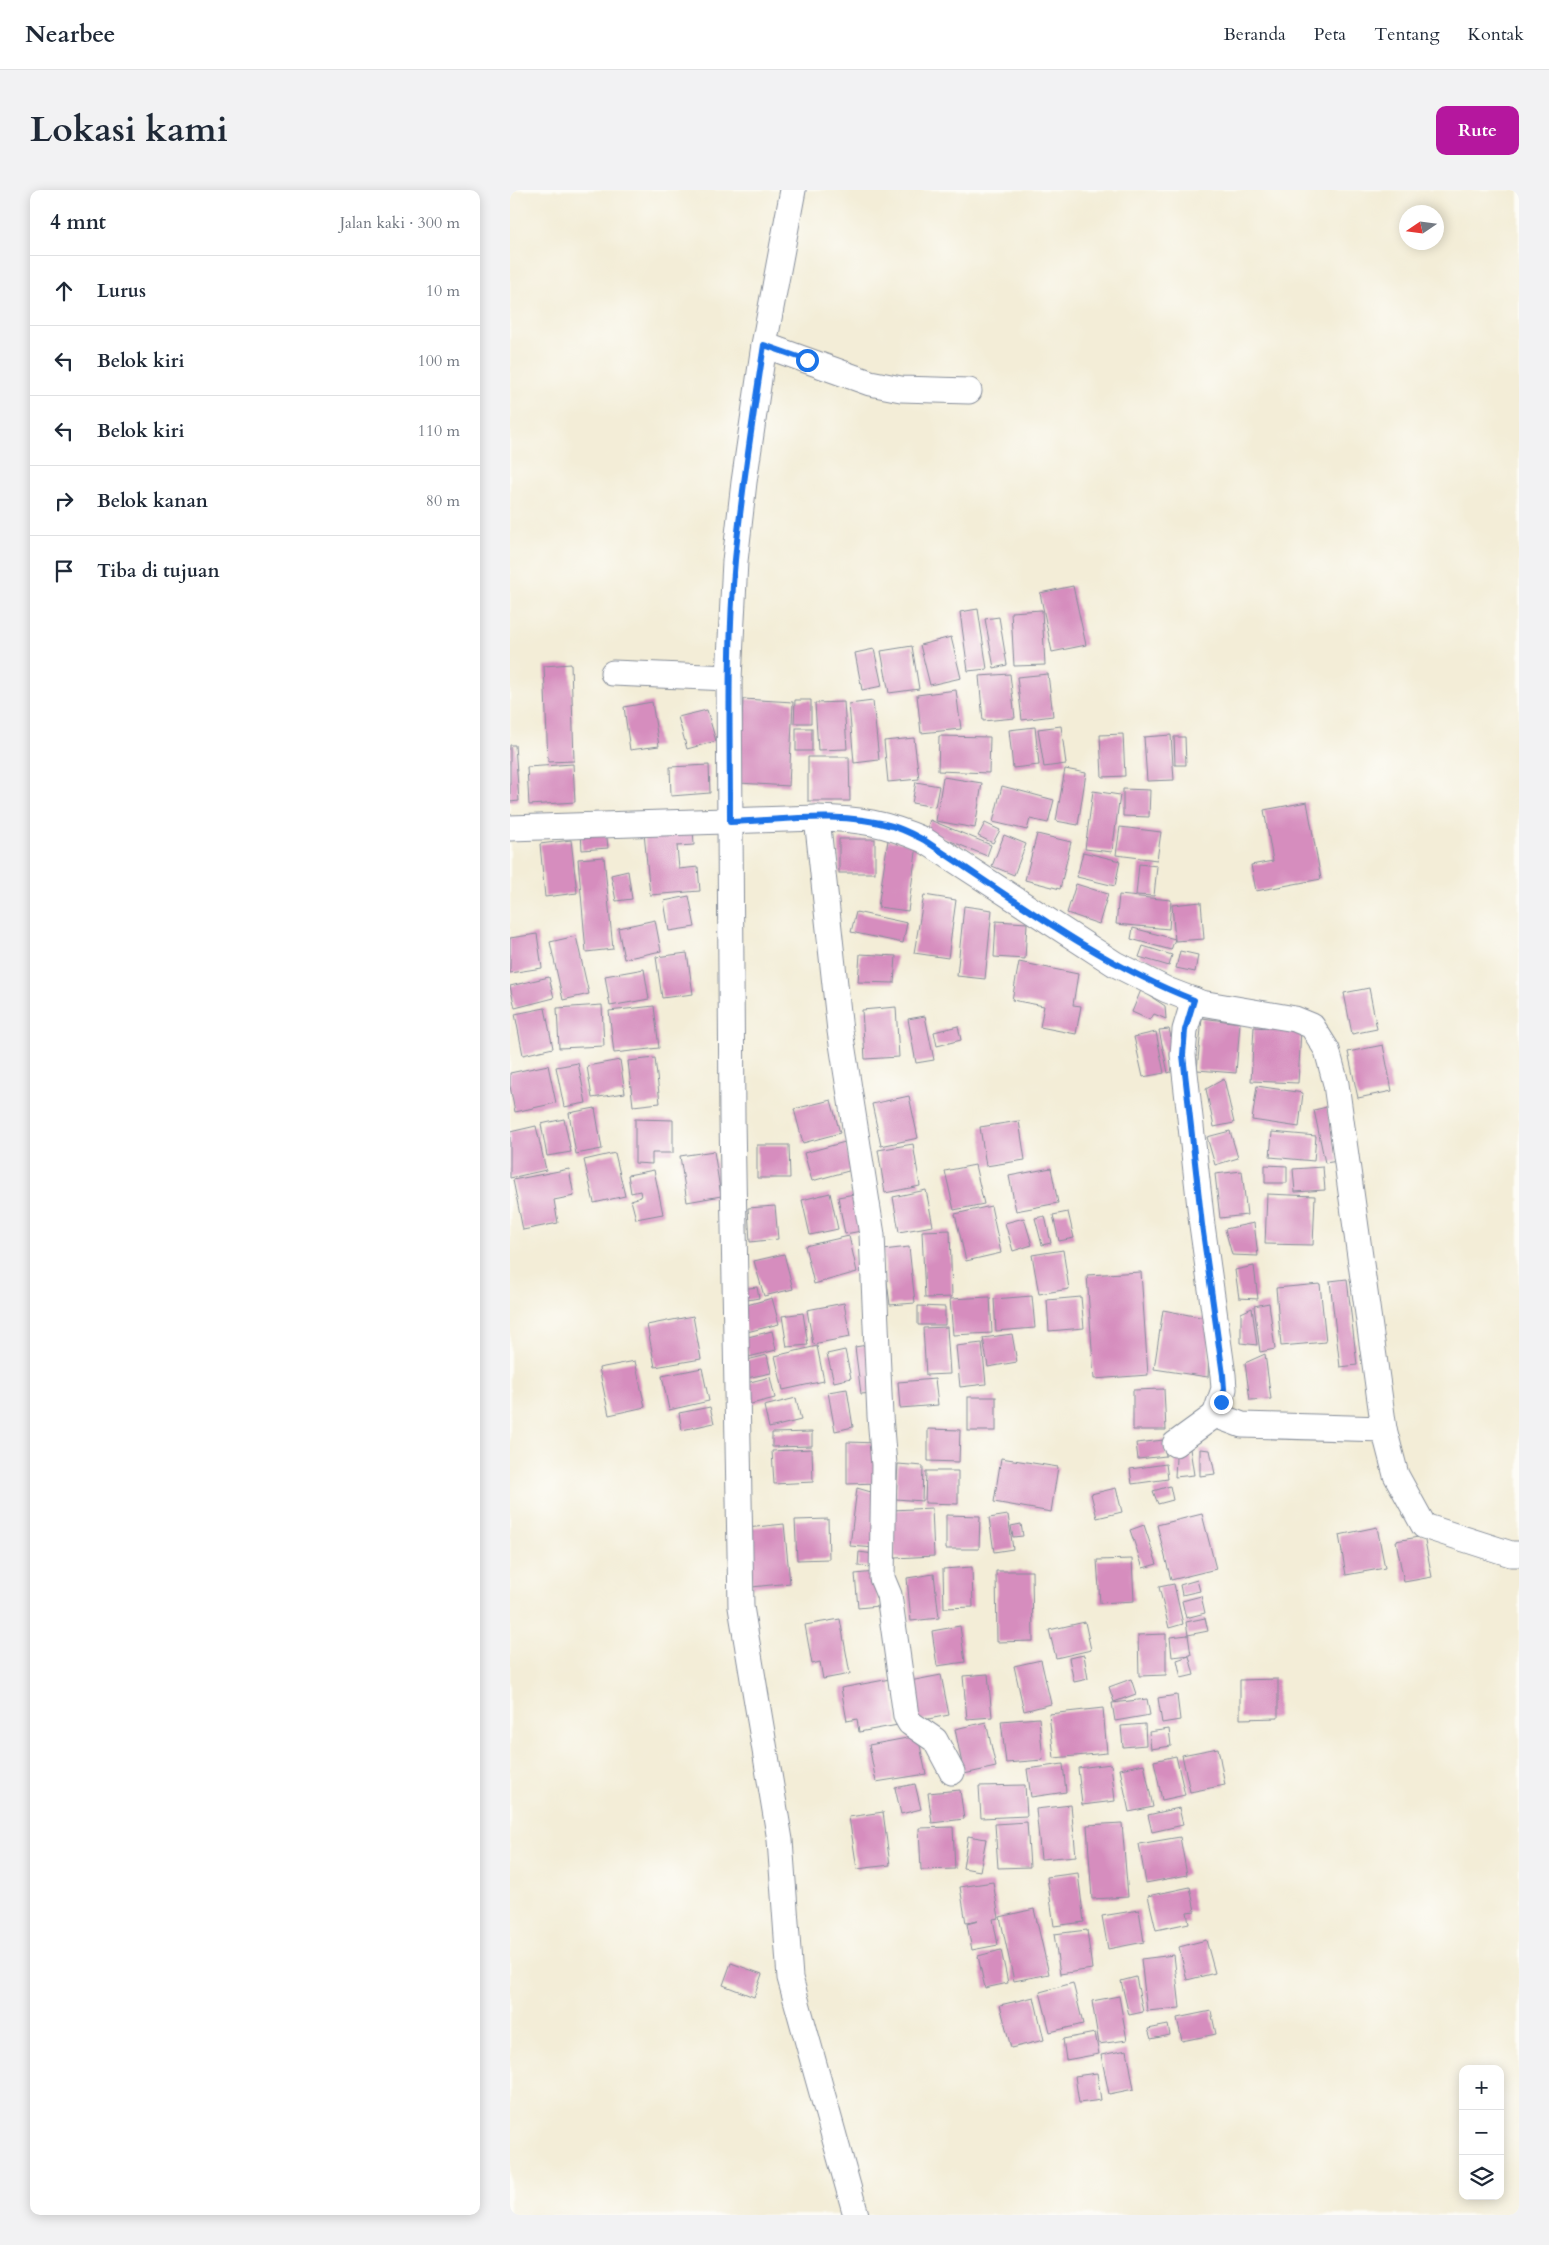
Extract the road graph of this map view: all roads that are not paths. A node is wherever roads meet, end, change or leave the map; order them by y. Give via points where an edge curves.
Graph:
1 (792, 190) edge
2 (764, 345) junction
3 (970, 391) dead end
4 (613, 673) dead end
5 (729, 678) junction
6 (817, 818) junction
7 (730, 822) junction
8 (510, 828) edge
9 (1194, 1000) junction
10 (1215, 1415) junction
11 (1384, 1429) junction
12 (1175, 1444) dead end
13 (1519, 1554) edge
14 (952, 1772) dead end
15 (856, 2215) edge

1 - 2 street
2 - 3 street via 870,383 901,388
2 - 5 street via 738,531
4 - 5 street
5 - 7 street
6 - 7 street
6 - 9 street via 854,819 893,826 924,840 1115,964
6 - 14 street via 840,1031 872,1235 884,1465 882,1578 889,1595 906,1716 910,1723 935,1740
7 - 8 street
7 - 15 street via 741,1607 780,1840 790,1978
9 - 10 street via 1185,1030 1183,1055 1223,1375 1224,1389
9 - 11 street via 1295,1019 1312,1026 1327,1050 1336,1084
10 - 11 street via 1242,1425
10 - 12 street
11 - 13 street via 1396,1476 1424,1526

